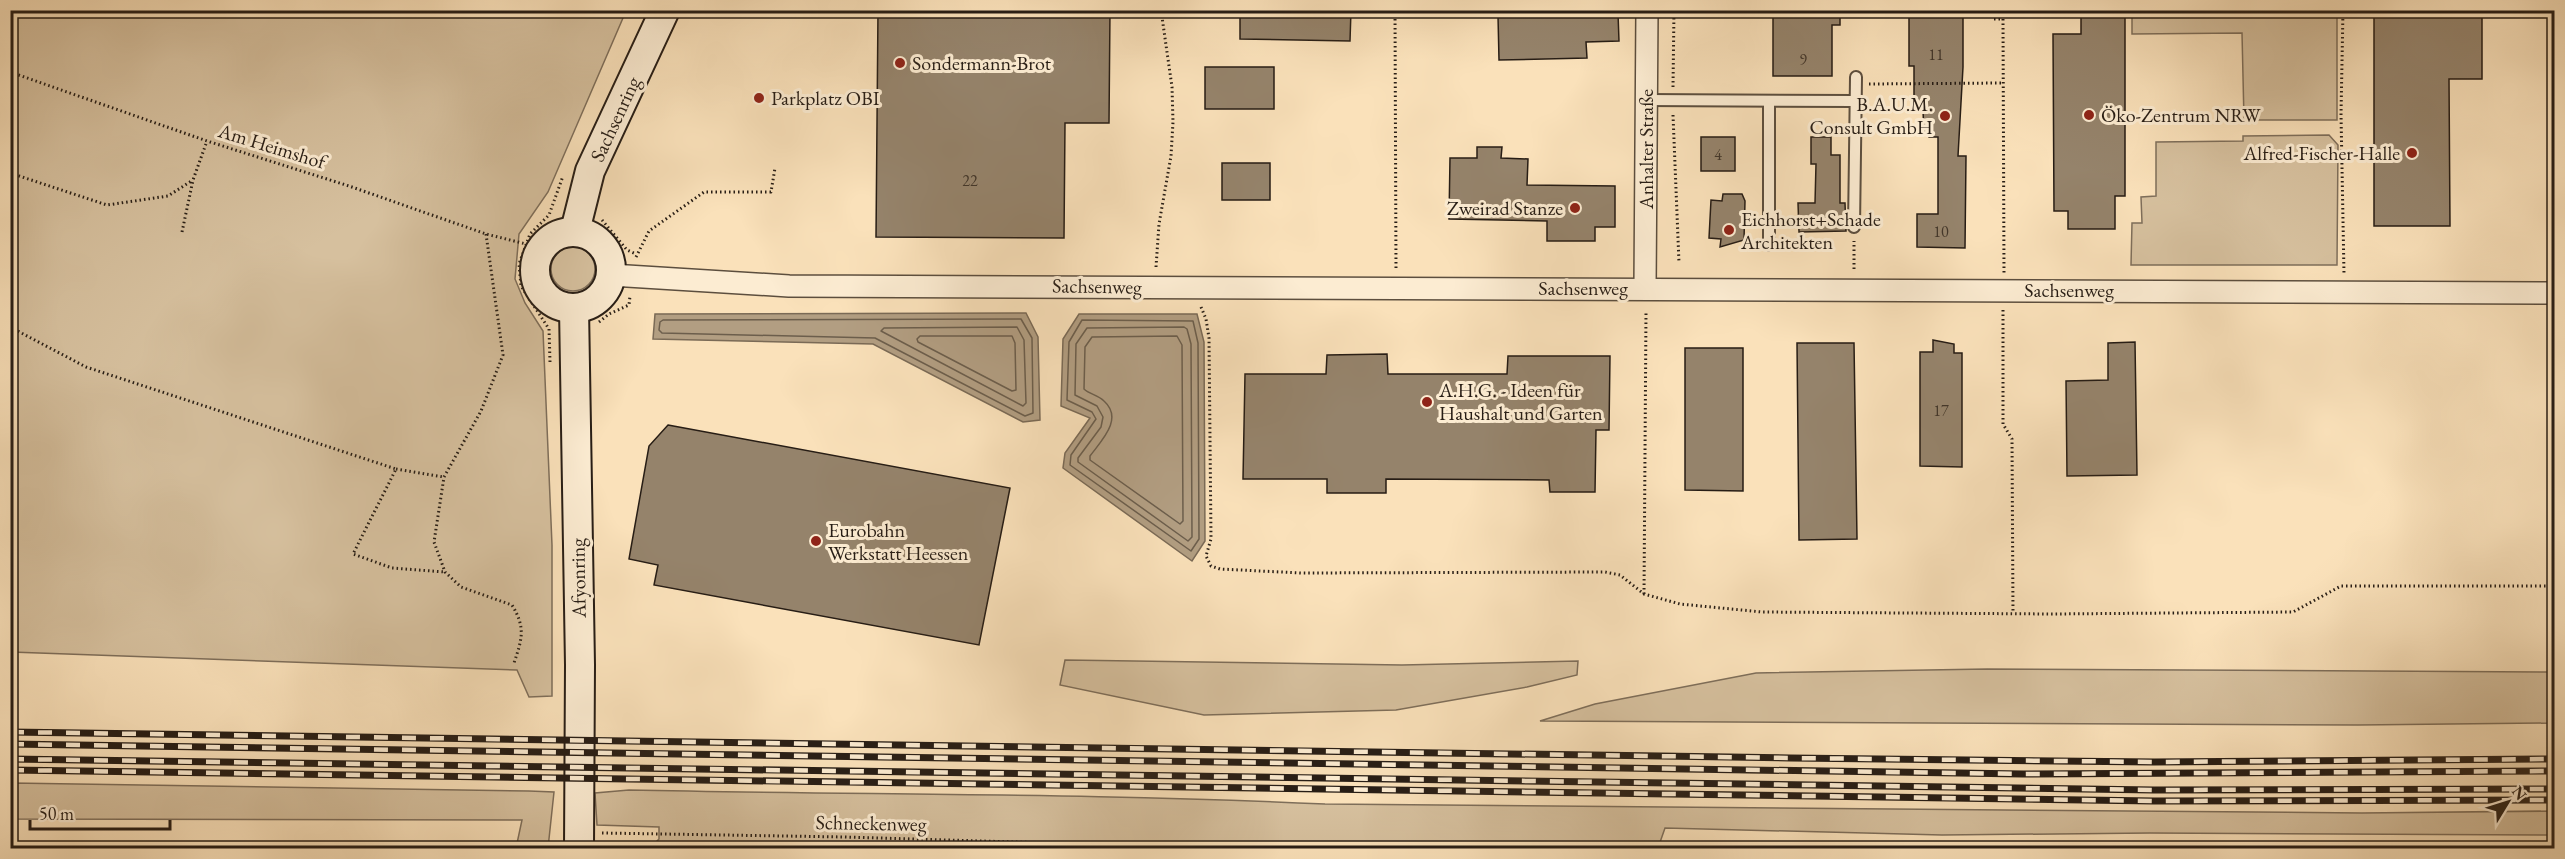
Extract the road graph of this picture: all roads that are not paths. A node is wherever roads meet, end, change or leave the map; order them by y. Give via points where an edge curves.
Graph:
1 (665, 10) edge
2 (1647, 10) edge
3 (1856, 80) road end
4 (1646, 100) junction
5 (1855, 101) junction
6 (1769, 102) junction
7 (1854, 227) road end
8 (575, 231) junction
9 (1769, 244) dead end
10 (622, 277) junction
11 (1645, 288) junction
12 (2554, 293) edge
13 (566, 322) junction
14 (579, 841) edge

1 - 8 street, Sachsenring via 590,171
2 - 4 street, Anhalter Straße
3 - 5 lane
4 - 6 lane
4 - 11 street, Anhalter Straße
5 - 6 lane
5 - 7 lane
6 - 9 lane
8 - 10 street via 603,245 611,265
8 - 13 street via 547,241 535,268 540,288
10 - 11 street, Sachsenweg via 789,286
10 - 13 street
11 - 12 street, Sachsenweg
13 - 14 street, Afyonring via 580,665

